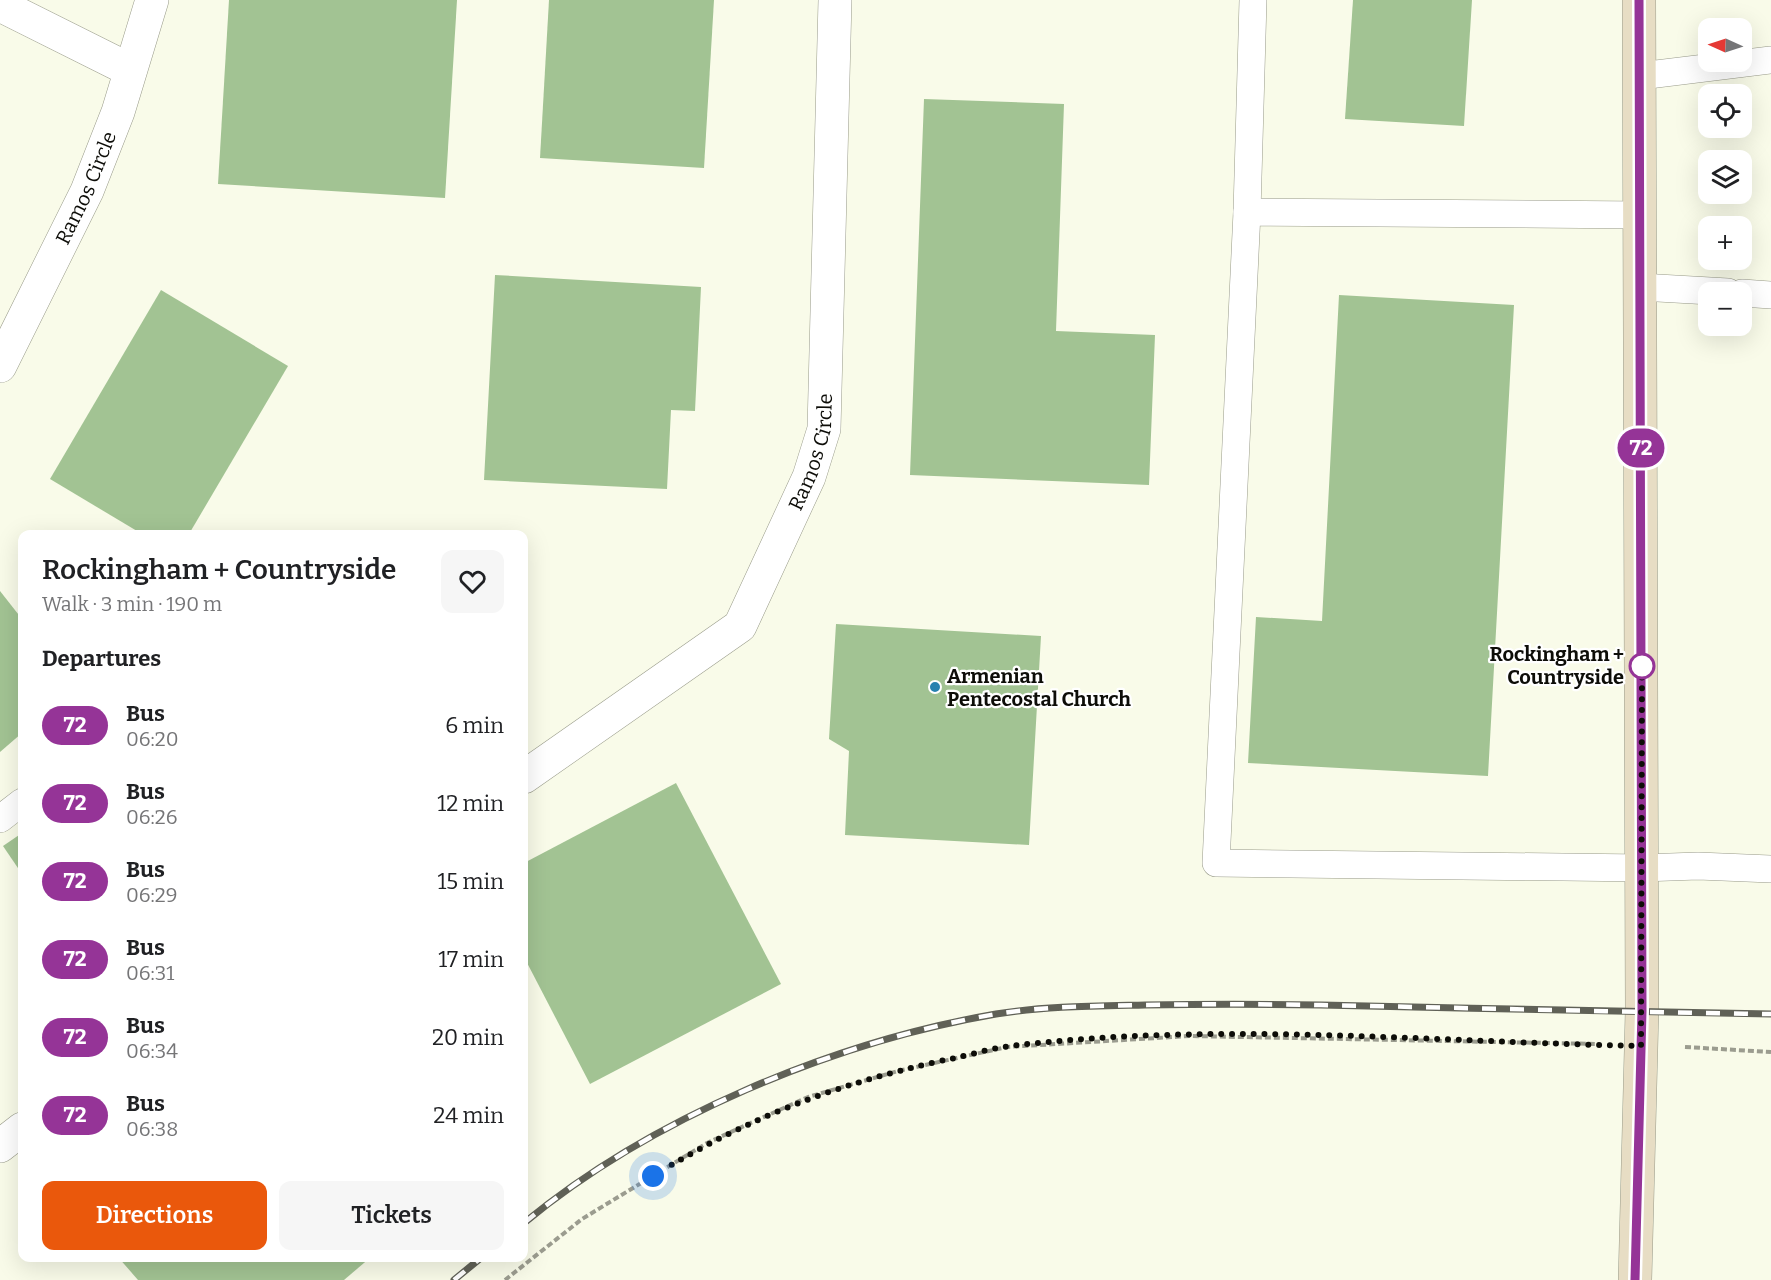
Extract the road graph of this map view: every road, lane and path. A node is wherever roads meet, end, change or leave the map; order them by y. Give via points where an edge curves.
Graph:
1 (152, 0) edge
2 (836, 0) edge
3 (1253, 0) edge
4 (1639, 0) edge
5 (0, 5) edge
6 (1771, 60) edge
7 (130, 70) junction
8 (1640, 76) junction
9 (1247, 212) junction
10 (1641, 215) junction
11 (1640, 287) junction
12 (1698, 290) edge
13 (1752, 294) edge
14 (1771, 295) edge
15 (0, 366) edge
16 (528, 774) edge
17 (18, 805) edge
18 (0, 819) edge
19 (1642, 868) junction
20 (1771, 869) edge
21 (1641, 1046) junction
22 (1771, 1052) edge
23 (18, 1131) edge
24 (0, 1146) edge
25 (528, 1262) edge
26 (528, 1262) edge
27 (505, 1280) edge
28 (1635, 1280) edge

1 - 7 street, Ramos Circle
2 - 16 street, Ramos Circle via 824,429 809,477 740,626
3 - 9 lane
4 - 8 street
5 - 7 street
6 - 8 lane
7 - 15 street, Ramos Circle via 87,191
8 - 10 street
9 - 10 lane
9 - 19 lane via 1216,863
10 - 11 street
11 - 12 lane
11 - 19 street
13 - 14 lane
17 - 18 lane
19 - 20 lane
19 - 21 street
21 - 22 path
21 - 26 path via 1261,1035 1138,1037 1007,1047 898,1071 808,1097 707,1143 582,1219
21 - 28 street
23 - 24 street
25 - 27 path

